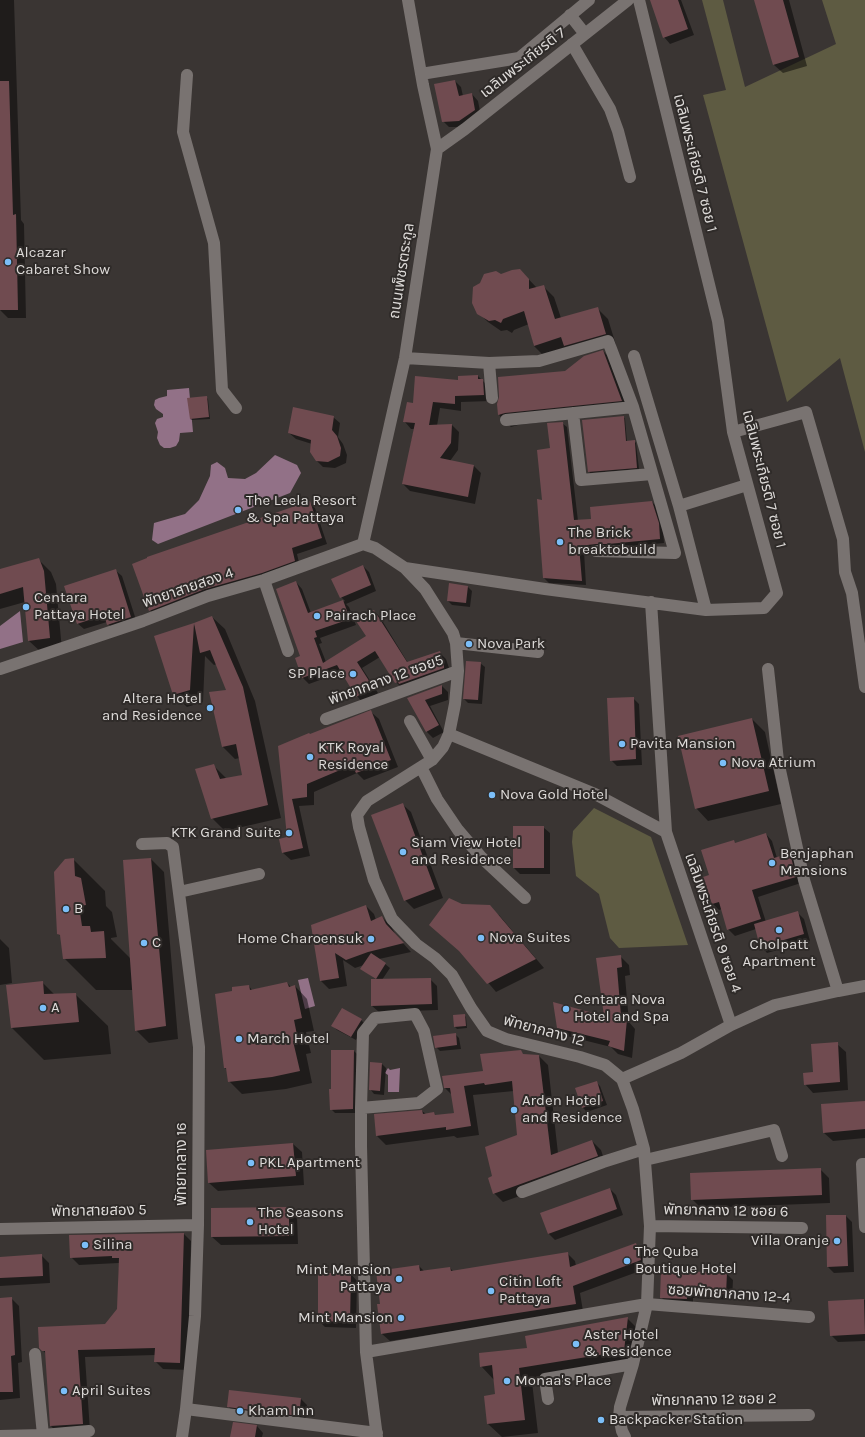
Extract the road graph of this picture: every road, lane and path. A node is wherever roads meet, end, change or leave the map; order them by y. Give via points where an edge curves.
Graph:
1 (408, 0) edge
2 (589, 0) edge
3 (628, 0) edge
4 (639, 0) edge
5 (570, 15) junction
6 (585, 34) junction
7 (572, 44) junction
8 (421, 74) junction
9 (187, 75) dead end
10 (437, 150) junction
11 (630, 177) dead end
12 (634, 356) dead end
13 (405, 358) junction
14 (489, 363) junction
15 (492, 398) dead end
16 (633, 407) junction
17 (236, 408) dead end
18 (573, 413) junction
19 (506, 420) dead end
20 (733, 432) junction
21 (652, 474) junction
22 (747, 485) junction
23 (679, 506) junction
24 (363, 544) junction
25 (596, 551) dead end
26 (405, 568) junction
27 (264, 580) junction
28 (651, 602) junction
29 (706, 610) junction
30 (456, 643) junction
31 (288, 651) dead end
32 (538, 652) dead end
33 (0, 669) edge
34 (768, 669) dead end
35 (458, 671) junction
36 (865, 687) edge
37 (326, 719) dead end
38 (410, 721) dead end
39 (449, 734) junction
40 (432, 760) junction
41 (421, 767) junction
42 (666, 832) junction
43 (142, 844) dead end
44 (259, 874) dead end
45 (179, 892) junction
46 (525, 898) dead end
47 (865, 986) edge
48 (838, 991) junction
49 (731, 1025) junction
50 (622, 1079) junction
51 (361, 1108) junction
52 (644, 1154) junction
53 (782, 1156) dead end
54 (865, 1164) edge
55 (522, 1192) dead end
56 (198, 1224) junction
57 (650, 1226) junction
58 (865, 1227) edge
59 (802, 1228) dead end
60 (0, 1229) edge
61 (647, 1304) junction
62 (809, 1317) dead end
63 (366, 1352) junction
64 (35, 1354) dead end
65 (633, 1364) junction
66 (548, 1399) dead end
67 (186, 1409) junction
68 (810, 1415) dead end
69 (619, 1417) junction
70 (89, 1432) dead end
71 (43, 1435) junction
72 (377, 1435) edge
73 (0, 1436) edge
74 (182, 1437) edge
75 (625, 1437) edge

1 - 8 street, ถนนเพ็ชรตระกูล
2 - 5 street
3 - 6 street, เฉลิมพระเกียรติ 7
4 - 20 street, เฉลิมพระเกียรติ 7 ซอย 1 via 718,321
5 - 6 street
5 - 8 street via 519,58
6 - 7 street, เฉลิมพระเกียรติ 7
7 - 10 street, เฉลิมพระเกียรติ 7
7 - 11 street via 610,109
8 - 10 street, ถนนเพ็ชรตระกูล
9 - 17 street via 183,132 214,243 222,390
10 - 13 street, ถนนเพ็ชรตระกูล
12 - 23 street
13 - 14 street
13 - 24 street, ถนนเพ็ชรตระกูล
14 - 15 street
14 - 16 street via 539,361 608,341
16 - 18 street
16 - 21 street
18 - 19 street
18 - 21 street via 581,480
20 - 22 street, เฉลิมพระเกียรติ 7 ซอย 1
20 - 36 street via 806,412 843,539
21 - 25 street via 674,553
22 - 23 street
22 - 29 street, เฉลิมพระเกียรติ 7 ซอย 1 via 777,593 764,608
23 - 29 street
24 - 26 street, พัทยากลาง 12 via 375,548
24 - 27 street, พัทยาสายสอง 4
26 - 28 street, เฉลิมพระเกียรติ 7 ซอย 1 via 531,582
26 - 30 street, พัทยากลาง 12 via 425,588 453,632
27 - 31 street
27 - 33 street, พัทยาสายสอง 4 via 208,596 143,621
28 - 29 street, เฉลิมพระเกียรติ 7 ซอย 1
28 - 42 street, เฉลิมพระเกียรติ 9 ซอย 4
30 - 32 street
30 - 35 street, พัทยากลาง 12
34 - 48 street via 778,761 804,880
35 - 37 street, พัทยากลาง 12 ซอย5
35 - 39 street, พัทยากลาง 12
38 - 40 street
39 - 40 street, พัทยากลาง 12 via 443,747
39 - 42 street via 595,794
40 - 41 street, พัทยากลาง 12
41 - 46 street via 437,799 458,830 481,857
41 - 50 street, พัทยากลาง 12 via 367,801 357,815 374,880 392,919 452,975 487,1031 506,1039 605,1065
42 - 49 street, เฉลิมพระเกียรติ 9 ซอย 4
43 - 45 street, พัทยากลาง 16 via 168,843 173,847
44 - 45 street
45 - 56 street, พัทยากลาง 16 via 199,1047
47 - 48 street
48 - 49 street via 775,1005
49 - 50 street via 681,1053
50 - 52 street, พัทยากลาง 12 via 633,1108
51 - 51 street via 363,1033 375,1018 415,1014 424,1031 437,1089 419,1103
51 - 63 street
52 - 53 street via 774,1130
52 - 55 street via 603,1162
52 - 57 street, พัทยากลาง 12
54 - 58 street via 862,1164
56 - 60 street, พัทยาสายสอง 5
56 - 67 street, พัทยากลาง 16 via 195,1316
57 - 59 street, พัทยากลาง 12 ซอย 6
57 - 61 street, พัทยากลาง 12
61 - 62 street, ซอยพัทยากลาง 12-4
61 - 63 street, ซอยพัทยากลาง 12-4
61 - 65 street, พัทยากลาง 12
63 - 72 street
64 - 71 street
65 - 66 street via 545,1379
65 - 69 street, พัทยากลาง 12
67 - 72 street
67 - 74 street, พัทยากลาง 16
68 - 69 street, พัทยากลาง 12 ซอย 2
69 - 75 street, พัทยากลาง 12
70 - 71 street
71 - 73 street

